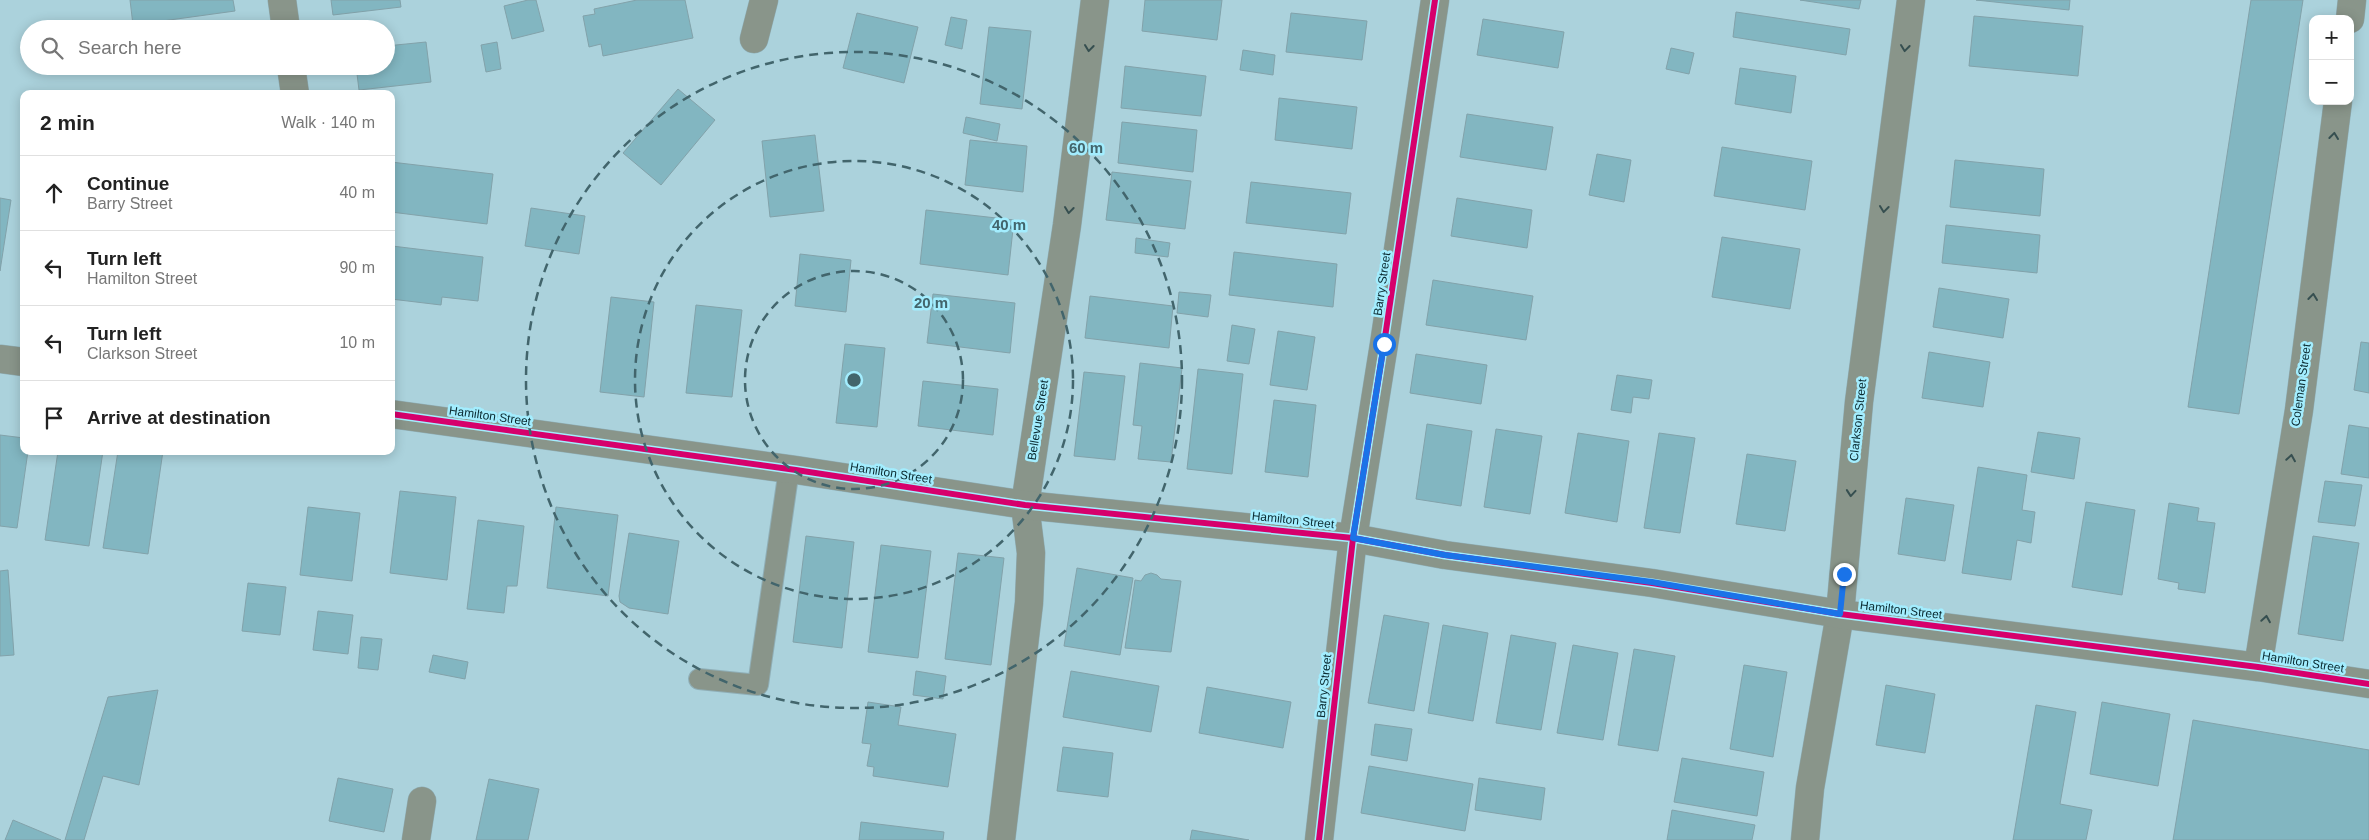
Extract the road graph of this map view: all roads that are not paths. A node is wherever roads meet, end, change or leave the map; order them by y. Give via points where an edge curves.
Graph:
1 (282, 0) edge
2 (764, 0) edge
3 (1095, 0) edge
4 (1435, 0) edge
5 (1912, 0) edge
6 (2352, 0) edge
7 (2350, 15) edge
8 (285, 20) edge
9 (754, 39) dead end
10 (292, 75) edge
11 (294, 90) edge
12 (2337, 105) edge
13 (0, 359) edge
14 (20, 362) edge
15 (395, 415) edge
16 (789, 469) junction
17 (1025, 505) junction
18 (1353, 538) junction
19 (1840, 614) junction
20 (2258, 667) junction
21 (699, 679) dead end
22 (2369, 684) edge
23 (422, 801) dead end
24 (416, 840) edge
25 (1001, 840) edge
26 (1319, 840) edge
27 (1805, 840) edge

1 - 8 street
2 - 9 street
3 -> 17 street, Bellevue Street via 1067,225
4 - 18 street, Barry Street
5 -> 19 street, Clarkson Street via 1859,402
6 - 7 street
10 - 11 street
20 -> 12 street, Coleman Street via 2298,410
13 - 14 street
15 - 16 street, Hamilton Street
16 - 17 street, Hamilton Street
16 - 21 lane via 758,685
17 - 18 street, Hamilton Street
17 - 25 street, Bellevue Street via 1031,553 1029,603
18 - 19 street, Hamilton Street via 1445,555 1652,582
18 - 26 street, Barry Street
19 - 20 street, Hamilton Street
19 - 27 street, Clarkson Street via 1810,788
20 - 22 street, Hamilton Street
23 - 24 street

